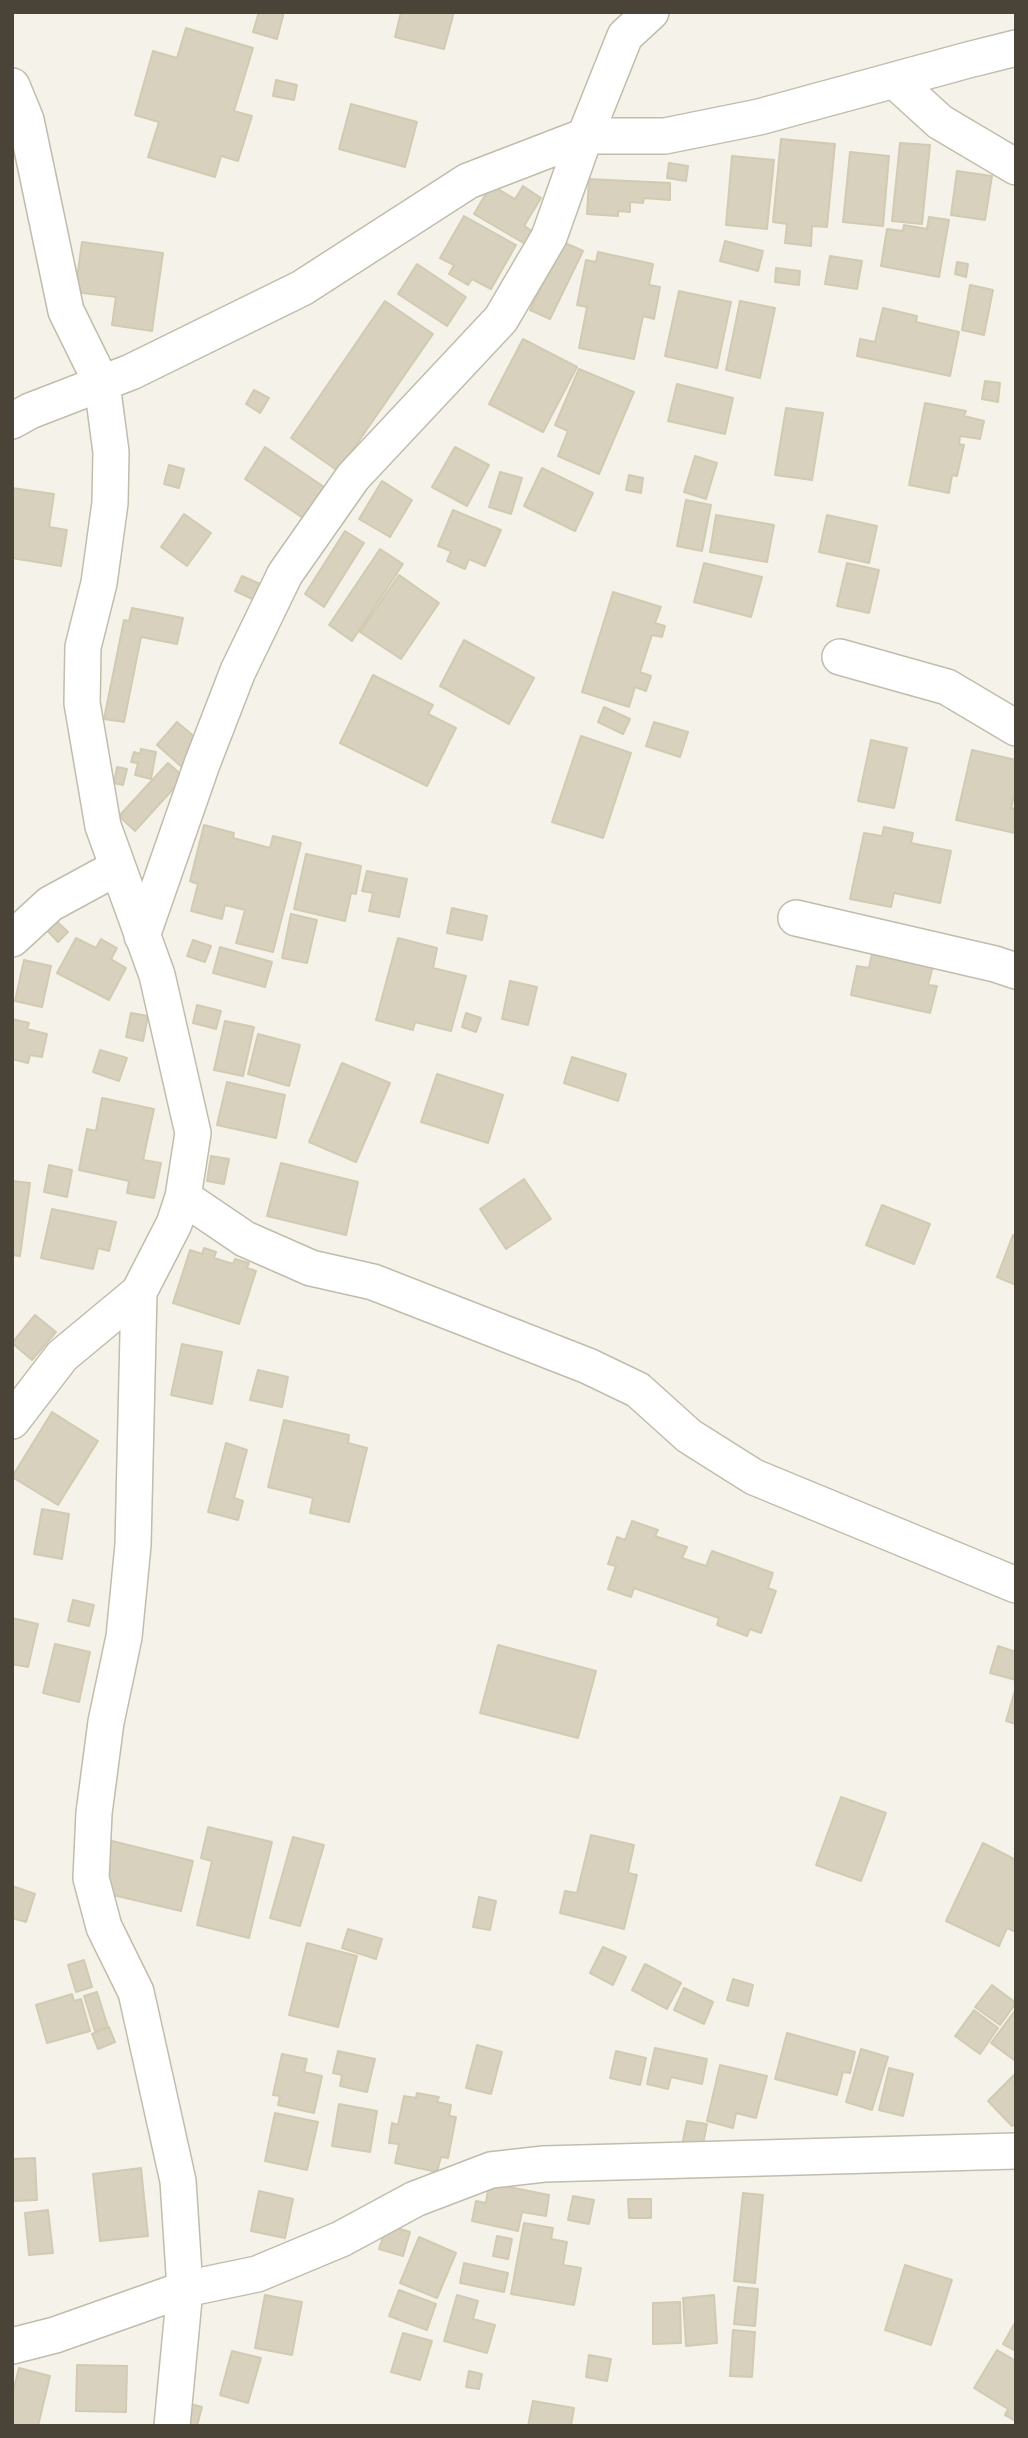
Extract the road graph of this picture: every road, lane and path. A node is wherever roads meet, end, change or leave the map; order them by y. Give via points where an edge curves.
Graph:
1 (651, 12) edge
2 (1016, 48) edge
3 (895, 81) junction
4 (12, 86) edge
5 (585, 136) junction
6 (1016, 167) edge
7 (102, 384) junction
8 (12, 421) edge
9 (840, 657) dead end
10 (1016, 728) edge
11 (118, 867) junction
12 (796, 918) dead end
13 (142, 936) junction
14 (12, 939) edge
15 (1016, 971) edge
16 (183, 1197) junction
17 (139, 1292) junction
18 (12, 1421) edge
19 (1016, 1585) edge
20 (1016, 2151) edge
21 (185, 2289) junction
22 (12, 2346) edge
23 (172, 2426) edge

1 - 5 street via 625,36
2 - 3 street
3 - 5 street via 665,136
3 - 6 street via 940,122
4 - 7 street via 26,120 66,311
5 - 7 street via 468,181 302,288
5 - 13 street via 549,237 501,319 352,477 285,574 238,671
7 - 8 street
7 - 11 street via 111,452 110,503 99,583 83,647 82,703 103,826
9 - 10 street via 947,687
11 - 13 street
11 - 14 street via 50,904
12 - 15 street
13 - 16 street via 157,975 193,1133
16 - 17 street
16 - 19 street via 245,1239 311,1268 373,1282 588,1366 638,1390 689,1436 754,1477
17 - 18 street via 62,1356
17 - 21 street via 133,1545 124,1637 106,1722 90,1878 104,1927 136,1992 178,2182
20 - 21 street via 544,2164 491,2170 415,2199 341,2239 257,2274
21 - 22 street
21 - 23 street

